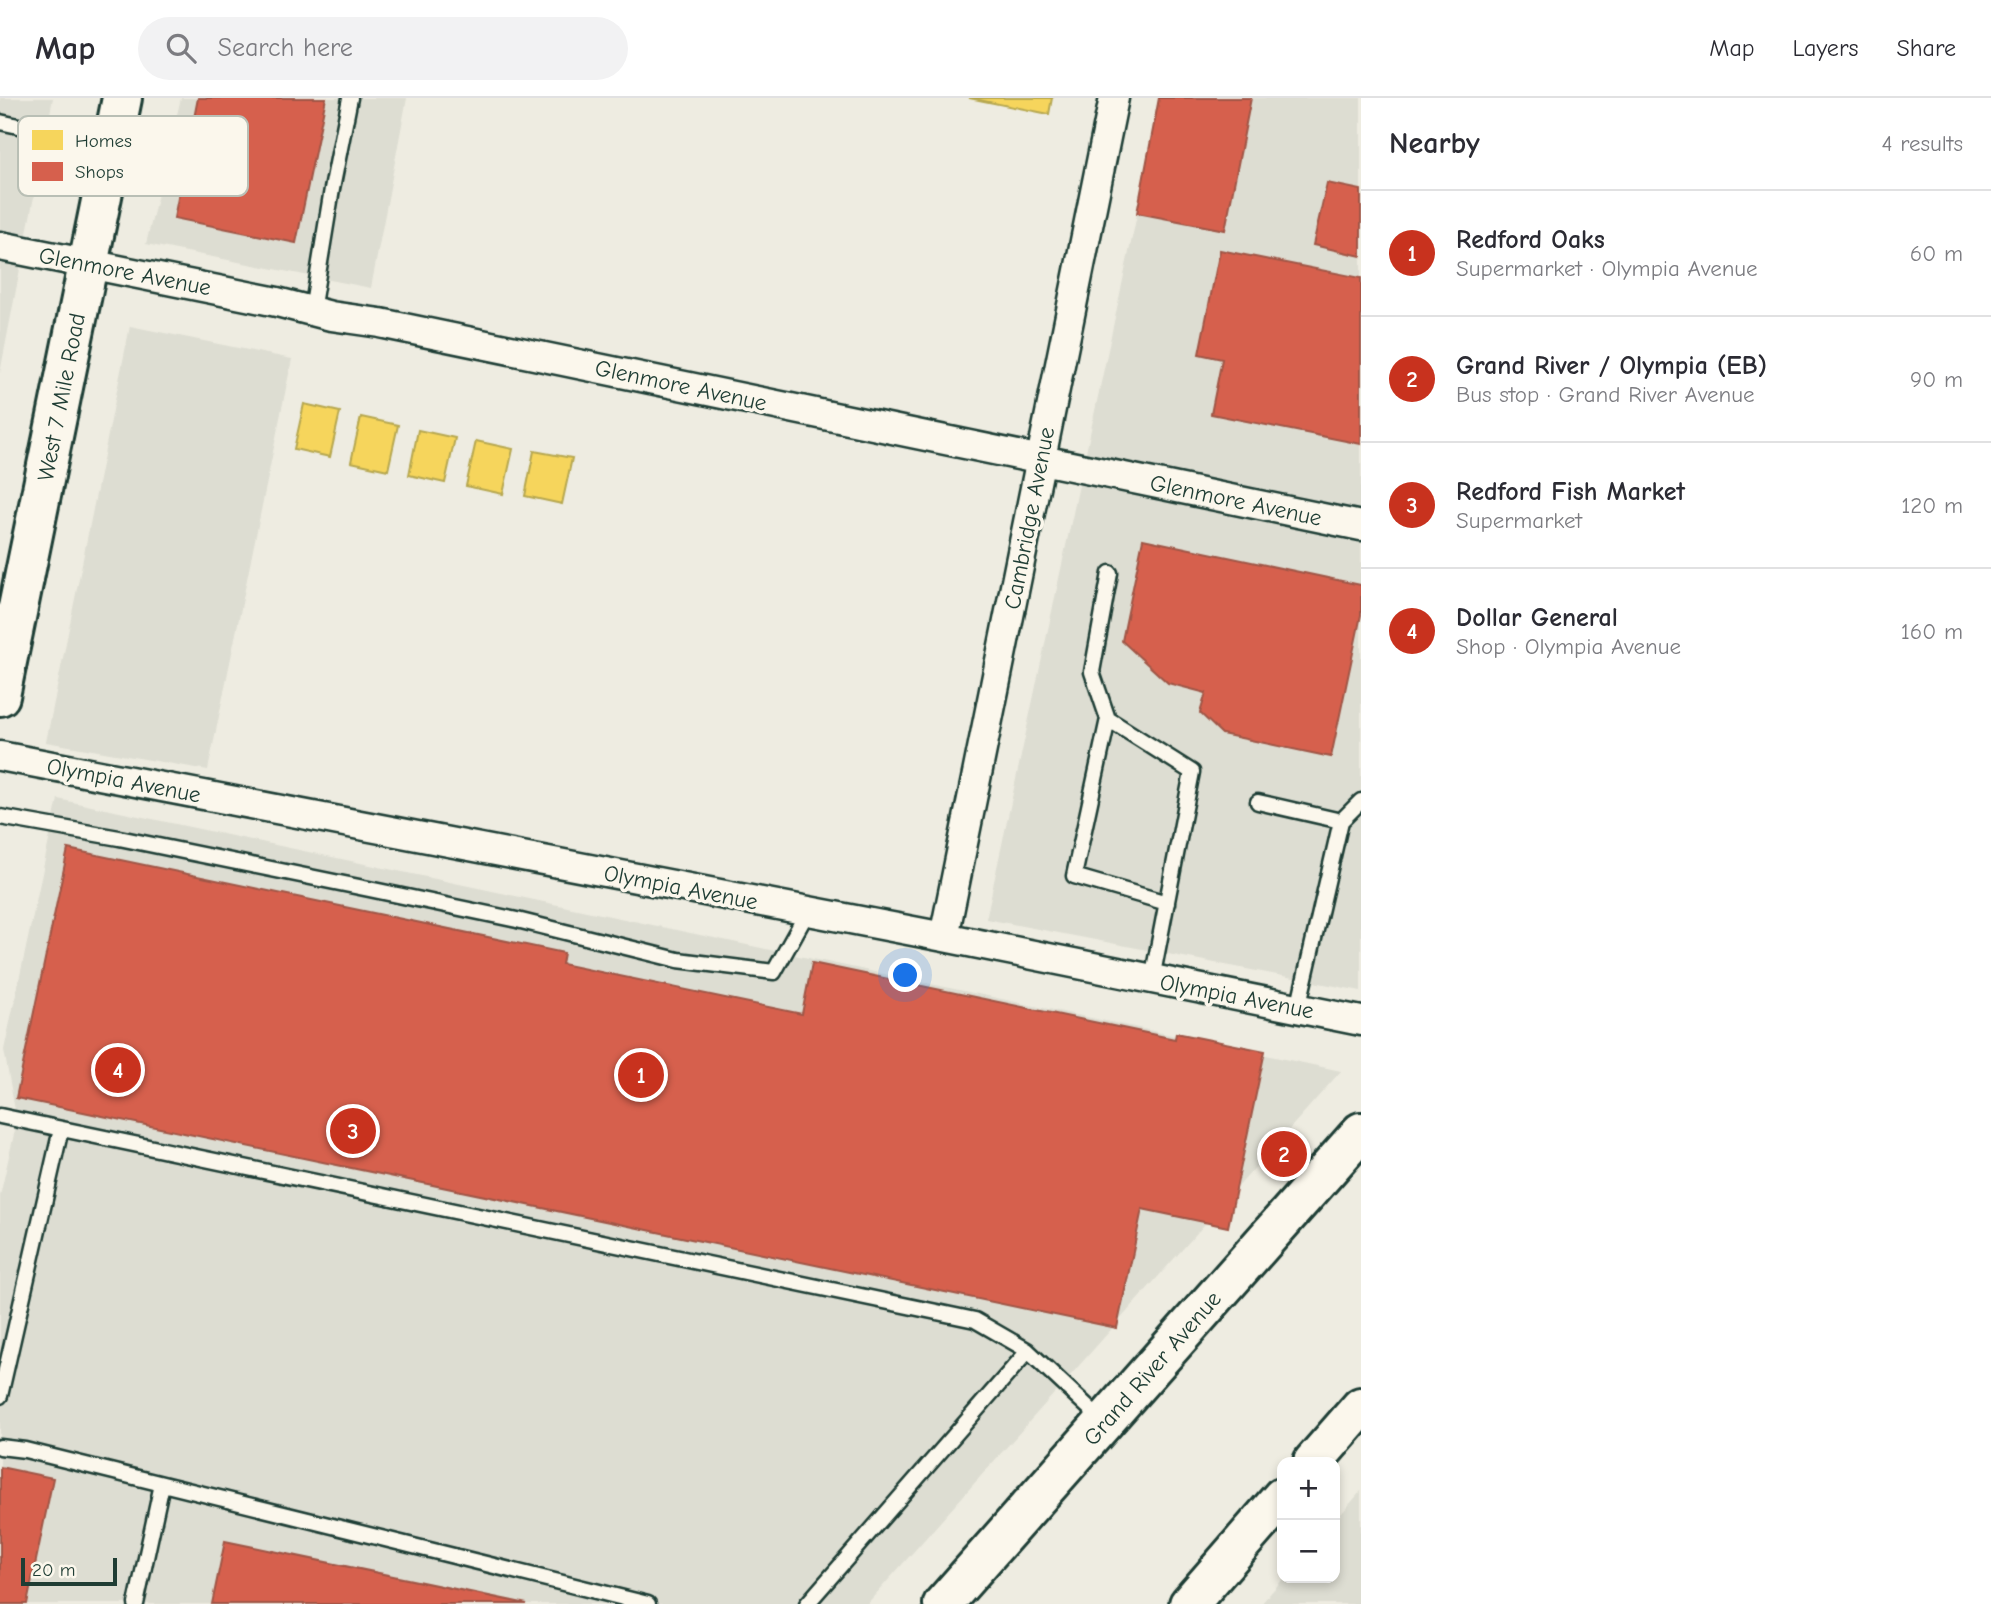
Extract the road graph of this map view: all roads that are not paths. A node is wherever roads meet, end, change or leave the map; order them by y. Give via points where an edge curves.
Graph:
1 (122, 98) edge
2 (350, 98) edge
3 (1114, 98) edge
4 (118, 116) edge
5 (0, 122) edge
6 (18, 126) edge
7 (101, 196) edge
8 (0, 246) edge
9 (88, 263) junction
10 (312, 312) junction
11 (1041, 458) junction
12 (1361, 526) edge
13 (1110, 573) dead end
14 (0, 696) edge
15 (1108, 719) junction
16 (0, 756) edge
17 (1361, 801) edge
18 (1258, 802) dead end
19 (0, 817) edge
20 (1341, 821) junction
21 (1167, 903) junction
22 (808, 911) junction
23 (944, 937) junction
24 (1152, 979) junction
25 (1298, 1008) junction
26 (1361, 1021) edge
27 (0, 1116) edge
28 (61, 1129) junction
29 (1361, 1132) edge
30 (1028, 1351) junction
31 (0, 1396) edge
32 (1361, 1407) edge
33 (1104, 1422) junction
34 (0, 1447) edge
35 (1317, 1457) edge
36 (162, 1484) junction
37 (1277, 1503) edge
38 (136, 1604) edge
39 (648, 1604) edge
40 (807, 1604) edge
41 (943, 1604) edge
42 (1189, 1604) edge

1 - 4 main road, West 7 Mile Road
2 - 10 lane
3 - 11 street, Cambridge Avenue
5 - 6 lane
7 - 9 main road, West 7 Mile Road
8 - 9 street, Glenmore Avenue
9 - 10 street, Glenmore Avenue
9 - 14 main road, West 7 Mile Road
10 - 11 street, Glenmore Avenue
11 - 12 street, Glenmore Avenue
11 - 23 street, Cambridge Avenue
13 - 15 lane via 1092,672
15 - 21 lane via 1192,772
15 - 21 lane via 1074,876
16 - 22 street, Olympia Avenue
17 - 20 lane
18 - 20 lane
19 - 22 lane via 356,886 678,960 774,972
20 - 25 lane
21 - 24 lane
22 - 23 street, Olympia Avenue
23 - 24 street, Olympia Avenue
24 - 25 street, Olympia Avenue
25 - 26 street, Olympia Avenue
27 - 28 lane
28 - 30 lane via 975,1320
28 - 31 lane
29 - 33 main road, Grand River Avenue
30 - 33 lane
30 - 40 lane
32 - 35 main road
33 - 41 main road, Grand River Avenue
34 - 36 lane
36 - 38 lane
36 - 39 lane
37 - 42 main road

